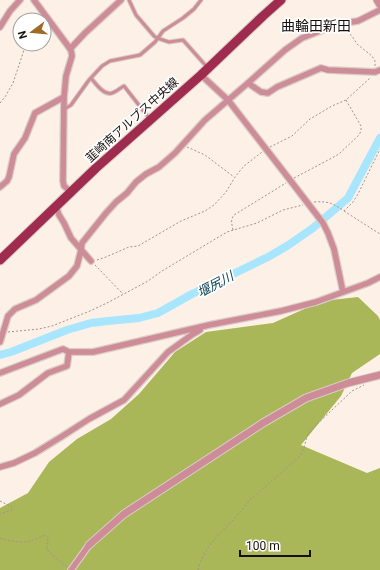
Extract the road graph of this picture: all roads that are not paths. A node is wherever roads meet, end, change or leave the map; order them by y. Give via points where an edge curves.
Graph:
1 (20, 0) edge
2 (122, 0) edge
3 (129, 0) edge
4 (201, 0) edge
5 (281, 0) edge
6 (377, 0) edge
7 (35, 1) edge
8 (380, 5) edge
9 (380, 10) edge
10 (0, 27) edge
11 (157, 38) junction
12 (70, 49) junction
13 (208, 68) junction
14 (378, 71) edge
15 (201, 75) junction
16 (91, 78) junction
17 (248, 83) junction
18 (64, 97) junction
19 (228, 100) junction
20 (64, 110) junction
21 (150, 119) junction
22 (0, 187) edge
23 (71, 192) junction
24 (56, 206) junction
25 (81, 250) junction
26 (0, 260) edge
27 (91, 262) road end
28 (380, 277) edge
29 (343, 292) junction
30 (209, 326) junction
31 (0, 342) edge
32 (69, 352) junction
33 (0, 372) edge
34 (380, 375) edge
35 (0, 404) edge
36 (0, 467) edge
37 (89, 546) joint
38 (69, 569) edge

1 - 10 street
2 - 12 street
3 - 11 lane via 136,15
4 - 11 lane via 194,9
5 - 13 main road, 韮崎南アルプス中央線
6 - 8 street
7 - 12 street
9 - 17 street via 358,21 338,24 302,38
11 - 13 lane via 169,42 183,40
11 - 16 lane via 140,55 110,61
12 - 18 street via 72,56 66,76
13 - 15 main road, 韮崎南アルプス中央線
14 - 17 street via 321,68 268,93
15 - 19 street
15 - 21 main road, 韮崎南アルプス中央線
16 - 20 lane via 71,105
16 - 21 lane via 108,94 124,86
17 - 19 street
18 - 20 street
18 - 22 street via 36,113 25,138 14,154 9,177
19 - 25 street via 205,120 175,153 136,182 128,193 116,202 82,243
19 - 29 street via 323,224 334,249
20 - 23 street via 63,180 64,186
21 - 23 main road, 韮崎南アルプス中央線
23 - 24 main road, 韮崎南アルプス中央線
24 - 25 street via 71,238
24 - 26 main road, 韮崎南アルプス中央線
25 - 27 street
25 - 31 street via 77,266 69,276 36,300 15,309 8,316
28 - 29 street
29 - 30 street via 316,302
30 - 32 street via 93,352
30 - 36 street via 168,352 124,400 35,453
32 - 33 street via 63,349
32 - 35 street via 67,366 48,373 18,395
34 - 37 street via 306,398 263,423 124,514
37 - 38 street

